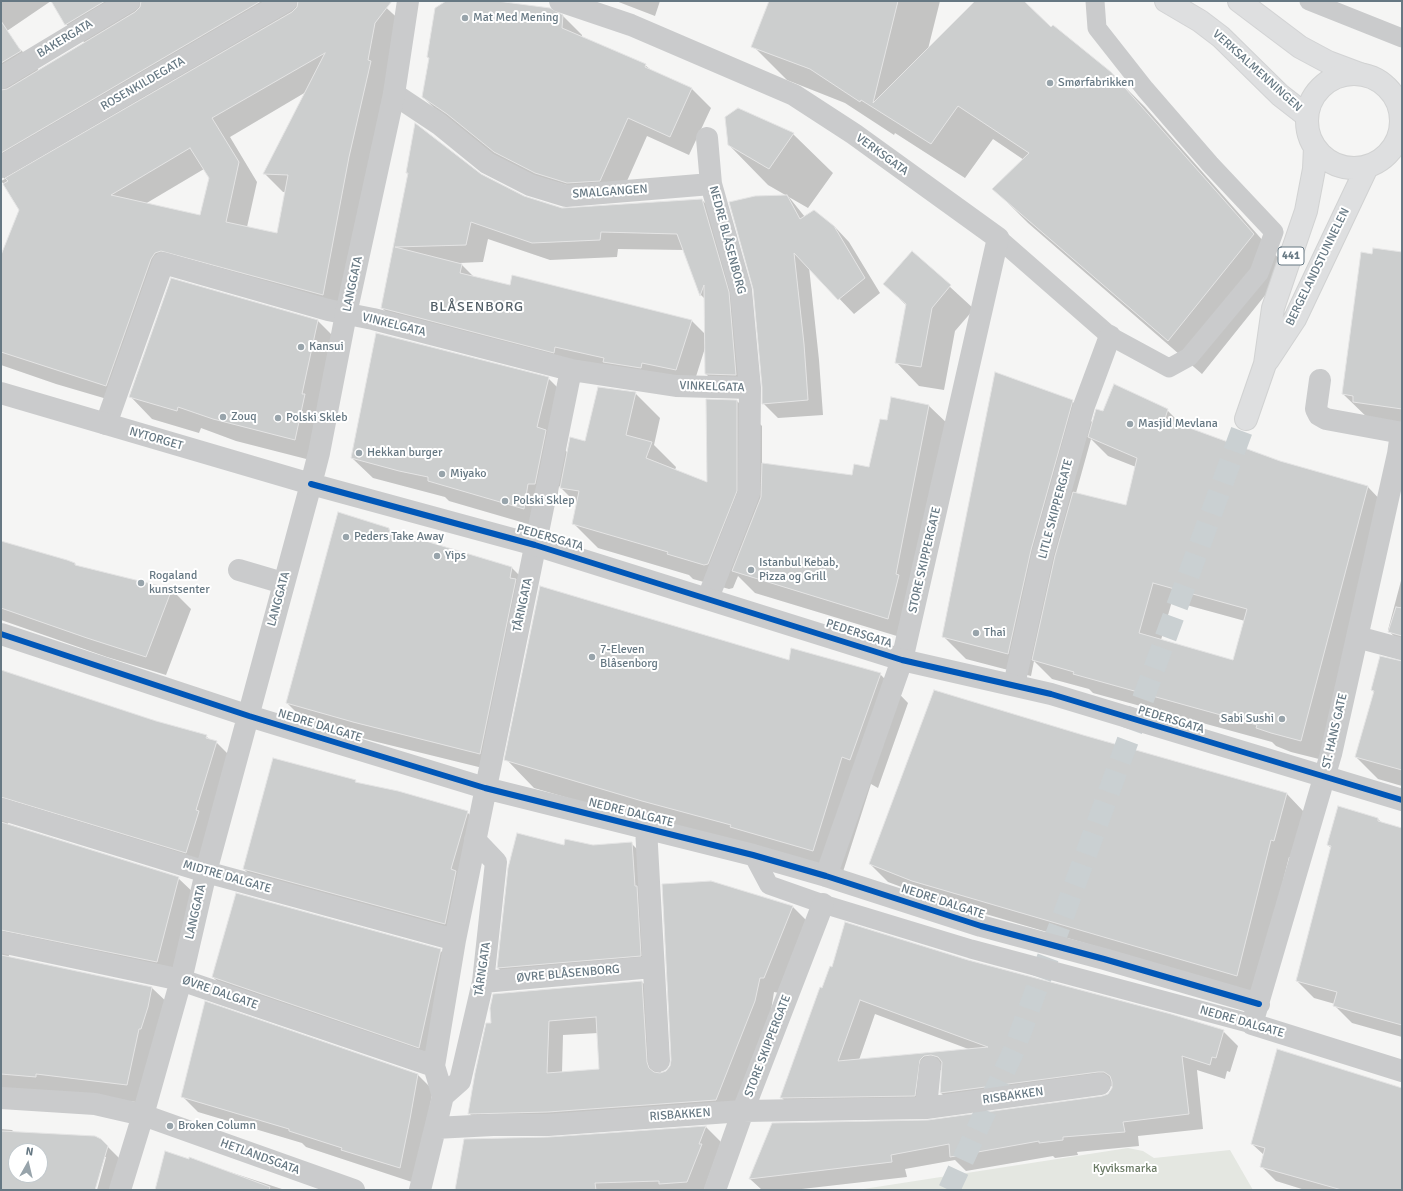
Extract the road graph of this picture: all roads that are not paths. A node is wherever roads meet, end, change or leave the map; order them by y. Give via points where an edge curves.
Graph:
1 (129, 1) edge
2 (286, 1) edge
3 (408, 1) edge
4 (560, 1) edge
5 (1095, 1) edge
6 (1166, 1) edge
7 (1238, 1) edge
8 (1308, 1) edge
9 (1402, 38) edge
10 (1369, 77) junction
11 (1, 78) edge
12 (1402, 81) edge
13 (394, 94) junction
14 (1307, 116) junction
15 (707, 138) dead end
16 (1315, 147) junction
17 (1396, 149) edge
18 (1, 167) edge
19 (1367, 167) junction
20 (711, 184) junction
21 (998, 238) junction
22 (346, 314) junction
23 (1110, 336) junction
24 (1265, 364) junction
25 (572, 370) junction
26 (1320, 380) dead end
27 (750, 388) junction
28 (1, 393) edge
29 (1246, 418) tunnel mouth
30 (106, 424) junction
31 (1402, 433) edge
32 (311, 484) junction
33 (535, 545) junction
34 (239, 570) dead end
35 (283, 583) junction
36 (708, 598) junction
37 (1, 634) edge
38 (1357, 637) junction
39 (1402, 648) edge
40 (902, 660) junction
41 (1014, 685) junction
42 (249, 716) junction
43 (1324, 777) junction
44 (485, 788) junction
45 (1402, 800) edge
46 (1, 809) edge
47 (646, 828) junction
48 (475, 840) junction
49 (753, 855) junction
50 (206, 872) junction
51 (826, 876) junction
52 (823, 904) junction
53 (454, 940) junction
54 (1, 942) edge
55 (653, 967) junction
56 (180, 980) junction
57 (483, 982) junction
58 (1255, 1014) junction
59 (659, 1061) dead end
60 (434, 1066) junction
61 (930, 1068) dead end
62 (1402, 1071) edge
63 (1100, 1084) dead end
64 (443, 1096) junction
65 (1, 1098) edge
66 (926, 1108) junction
67 (743, 1111) junction
68 (143, 1115) junction
69 (435, 1128) junction
70 (120, 1190) edge
71 (354, 1190) edge
72 (420, 1190) edge
73 (716, 1190) edge

1 - 11 street, BAKERGATA
2 - 18 street, ROSENKILDEGATA
3 - 13 street, LANGGATA
4 - 21 street, VERKSGATA via 630,25 794,95 854,134
5 - 23 lane, VERKSGATA via 1097,28 1145,89 1274,232 1259,273 1189,357 1169,368
6 - 14 main road, VERKSALMENNINGEN via 1221,37 1280,95
7 - 10 main road via 1300,47 1328,62
8 - 9 lane
10 - 12 main road, 441
10 - 14 main road, 441 via 1343,75 1328,81 1311,100
10 - 17 main road via 1391,91 1399,105 1401,121
13 - 20 street, SMALGANGEN via 439,124 487,163 530,185 566,196
13 - 22 street, LANGGATA
14 - 16 main road, 441 via 1308,132
15 - 20 street, NEDRE BLÅSENBORG
16 - 19 main road, 441 via 1321,155 1335,164 1351,168
16 - 24 main road, BERGELANDSTUNNELEN / 441 via 1314,169 1306,211 1273,308
17 - 19 main road
19 - 24 main road, BERGELANDSTUNNELEN / 441 via 1295,319
20 - 27 street, NEDRE BLÅSENBORG via 741,290
21 - 23 lane, VERKSGATA
21 - 40 street, STORE SKIPPERGATE
22 - 25 street, VINKELGATA
22 - 30 street, VINKELGATA via 163,263
22 - 32 street, LANGGATA
23 - 41 street, LITLE SKIPPERGATE via 1084,406 1043,553
24 - 29 main road, BERGELANDSTUNNELEN / 441
25 - 27 street, VINKELGATA via 676,386
25 - 33 street, TÅRNGATA
26 - 31 street via 1316,409 1319,415 1326,419
27 - 36 street, NEDRE BLÅSENBORG via 749,493
28 - 30 street, NYTORGET
30 - 32 street, NYTORGET
31 - 38 street, ST. HANS GATE
32 - 33 street, PEDERSGATA
32 - 35 street, LANGGATA
33 - 36 street, PEDERSGATA
33 - 44 street, TÅRNGATA
34 - 35 street
35 - 42 street, LANGGATA
36 - 40 street, PEDERSGATA
37 - 42 street, NEDRE DALGATE
38 - 39 street
38 - 43 street, ST. HANS GATE
40 - 41 street, PEDERSGATA
40 - 51 street, STORE SKIPPERGATE
41 - 43 street, PEDERSGATA
42 - 44 street, NEDRE DALGATE
42 - 50 street, LANGGATA
43 - 45 street, PEDERSGATA
43 - 58 street, ST. HANS GATE
44 - 47 street, NEDRE DALGATE
44 - 48 street, TÅRNGATA
46 - 50 street, MIDTRE DALGATE
47 - 49 street, NEDRE DALGATE
47 - 55 street
48 - 53 street, TÅRNGATA
48 - 57 street, TÅRNGATA via 496,862
49 - 51 street, NEDRE DALGATE
49 - 52 lane, NEDRE DALGATE via 768,884
50 - 53 street, MIDTRE DALGATE
50 - 56 street, LANGGATA
51 - 58 street, NEDRE DALGATE via 981,926 1104,958
52 - 58 lane, NEDRE DALGATE via 972,949
52 - 67 street, STORE SKIPPERGATE
53 - 60 street, TÅRNGATA
54 - 56 street, ØVRE DALGATE
55 - 57 street, ØVRE BLÅSENBORG
55 - 59 street
56 - 60 street, ØVRE DALGATE
56 - 68 street, LANGGATA
57 - 64 street, TÅRNGATA via 460,1081
58 - 62 street, NEDRE DALGATE
60 - 64 street, TÅRNGATA
61 - 66 street
63 - 66 street, RISBAKKEN
64 - 69 street
65 - 68 street, HETLANDSGATA via 95,1104
66 - 67 street, RISBAKKEN
67 - 69 street, RISBAKKEN via 548,1125
67 - 73 street, STORE SKIPPERGATE
68 - 70 street, LANGGATA
68 - 71 street, HETLANDSGATA
69 - 72 street

